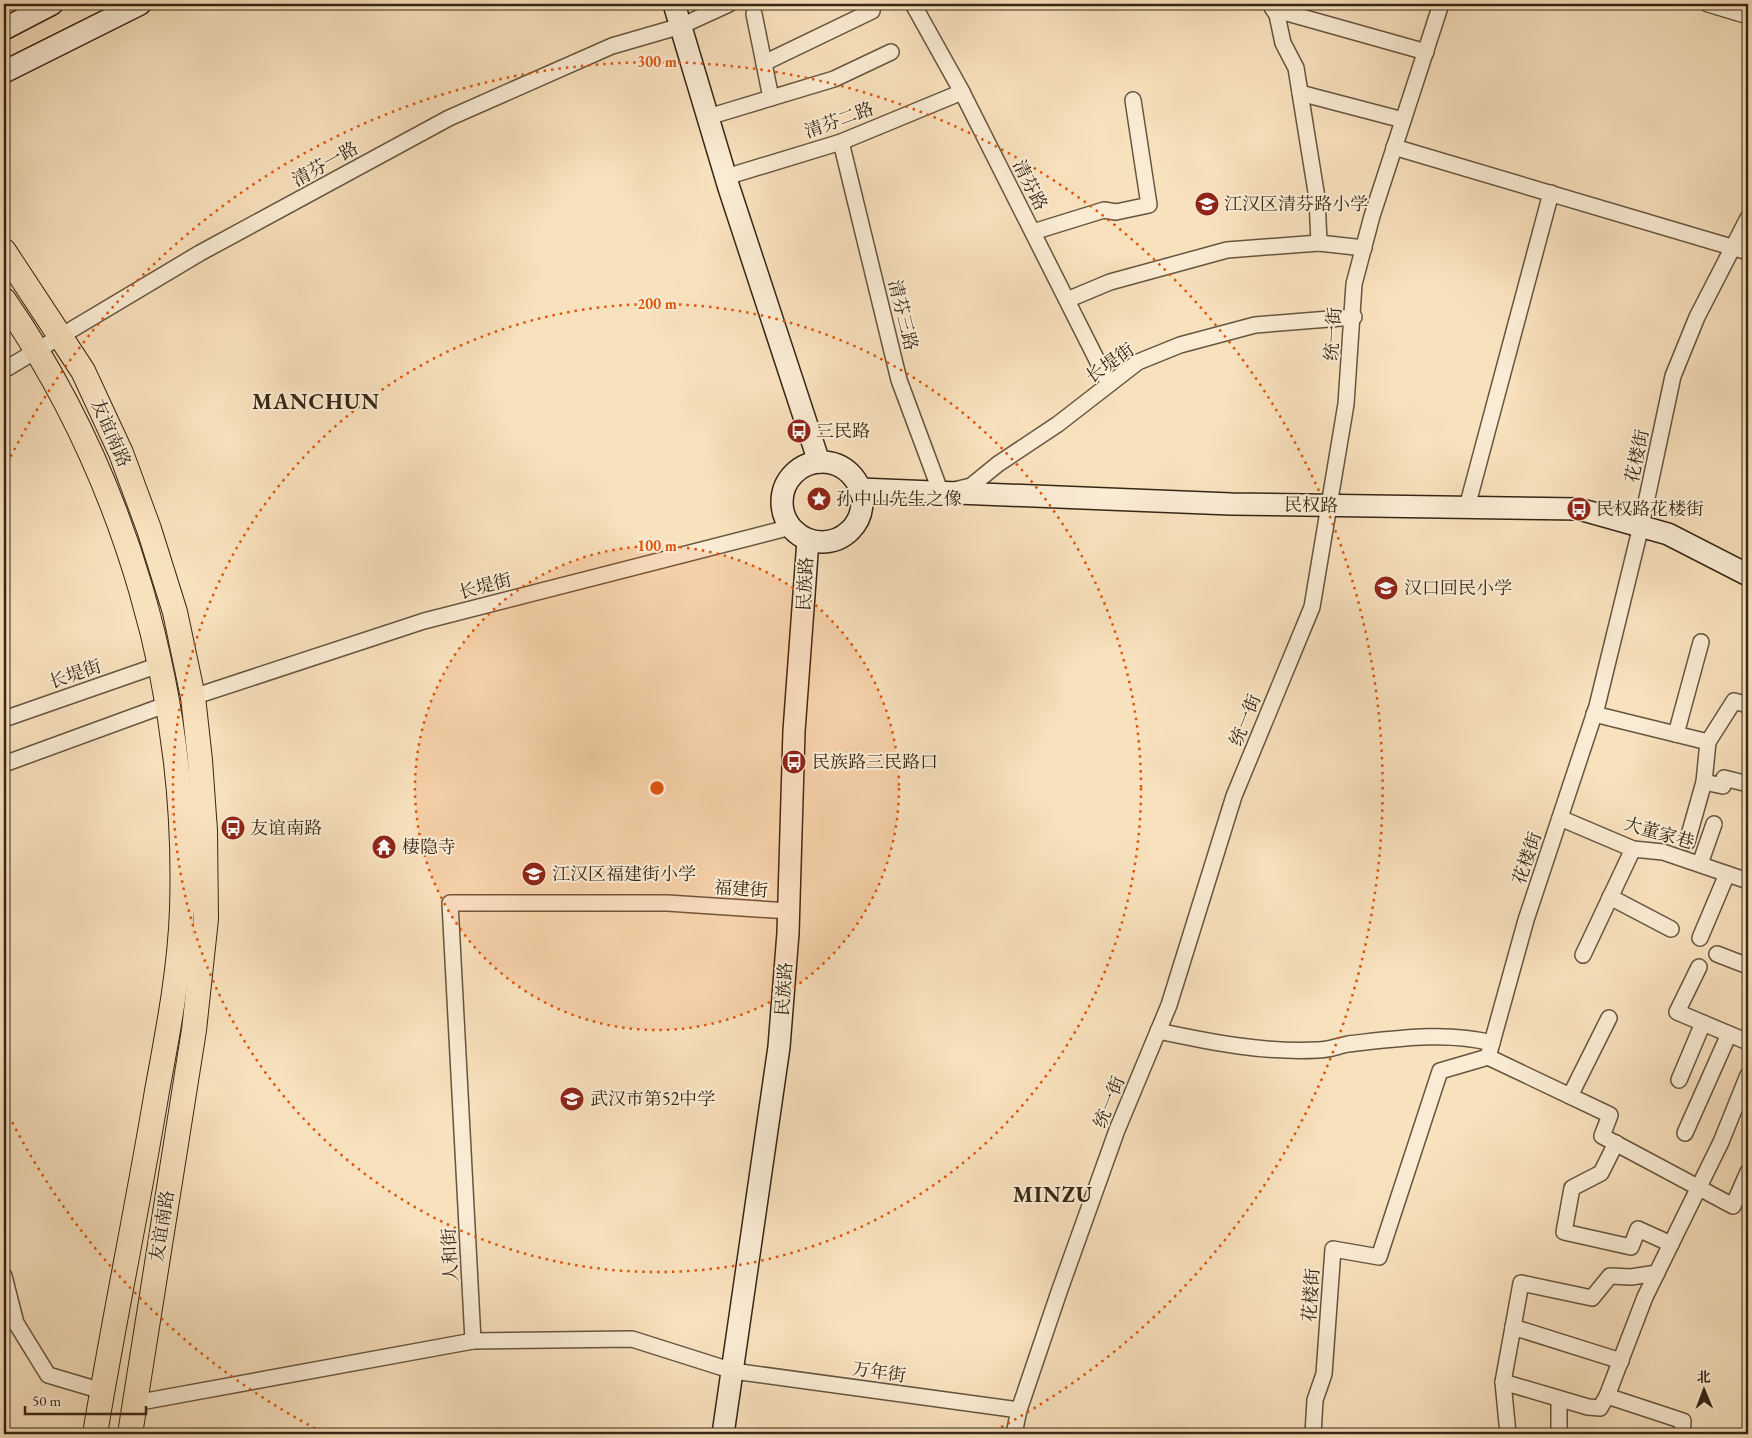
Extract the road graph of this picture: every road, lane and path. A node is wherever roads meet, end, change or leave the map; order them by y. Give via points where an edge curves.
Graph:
1 (52, 4) edge
2 (140, 4) edge
3 (674, 4) edge
4 (729, 4) edge
5 (914, 4) edge
6 (1441, 4) edge
7 (1708, 4) edge
8 (1271, 6) edge
9 (872, 11) dead end
10 (754, 14) dead end
11 (1748, 16) edge
12 (681, 26) junction
13 (4, 29) edge
14 (891, 52) dead end
15 (1426, 52) junction
16 (764, 62) junction
17 (4, 72) edge
18 (962, 92) junction
19 (1300, 93) junction
20 (771, 98) junction
21 (1133, 100) dead end
22 (708, 117) junction
23 (1403, 120) junction
24 (840, 142) junction
25 (1394, 147) junction
26 (726, 177) junction
27 (1551, 192) junction
28 (1748, 218) edge
29 (1033, 232) junction
30 (1319, 243) junction
31 (1364, 248) junction
32 (1741, 249) edge
33 (4, 251) edge
34 (4, 300) edge
35 (1067, 300) junction
36 (1354, 317) junction
37 (60, 335) junction
38 (37, 349) junction
39 (4, 370) edge
40 (1110, 384) junction
41 (819, 462) junction
42 (860, 489) junction
43 (941, 492) junction
44 (1328, 505) junction
45 (1467, 507) junction
46 (791, 526) junction
47 (1640, 526) junction
48 (808, 540) junction
49 (1748, 574) edge
50 (1701, 642) dead end
51 (159, 665) junction
52 (193, 697) junction
53 (168, 704) junction
54 (1748, 705) edge
55 (1594, 714) junction
56 (4, 719) edge
57 (1676, 734) junction
58 (1708, 742) junction
59 (4, 764) edge
60 (1704, 782) junction
61 (1748, 784) edge
62 (1560, 818) junction
63 (1693, 821) junction
64 (1687, 842) dead end
65 (1633, 849) junction
66 (1700, 864) junction
67 (1727, 874) junction
68 (1748, 881) edge
69 (1610, 897) junction
70 (450, 902) joint
71 (789, 911) junction
72 (1672, 929) dead end
73 (1700, 938) dead end
74 (1717, 954) dead end
75 (1583, 955) dead end
76 (1748, 966) edge
77 (1699, 967) dead end
78 (1609, 1018) dead end
79 (1703, 1023) junction
80 (1158, 1031) junction
81 (1729, 1034) junction
82 (1748, 1042) edge
83 (1490, 1050) junction
84 (1748, 1075) edge
85 (1680, 1080) dead end
86 (1570, 1096) junction
87 (1685, 1133) dead end
88 (1616, 1143) junction
89 (1748, 1172) edge
90 (1698, 1189) junction
91 (1671, 1244) junction
92 (1657, 1273) junction
93 (4, 1276) edge
94 (10, 1323) edge
95 (1513, 1327) junction
96 (473, 1341) junction
97 (1621, 1360) junction
98 (733, 1371) junction
99 (1503, 1382) junction
100 (102, 1390) junction
101 (1608, 1396) junction
102 (1560, 1399) junction
103 (135, 1402) junction
104 (1019, 1410) junction
105 (95, 1434) edge
106 (130, 1434) edge
107 (723, 1434) edge
108 (1014, 1434) edge
109 (1313, 1434) edge
110 (1508, 1434) edge
111 (1559, 1434) edge
112 (1682, 1434) edge

1 - 13 street
2 - 17 street
3 - 12 street
4 - 12 street, 清芬一路
5 - 18 street, 清芬路
6 - 15 street, 统一街
7 - 11 street
8 - 15 street
8 - 19 street via 1277,15 1283,43 1296,68
9 - 16 street
10 - 16 street
12 - 22 street
12 - 37 street, 清芬一路 via 612,46 449,118 200,253
14 - 20 street via 834,79
15 - 23 street, 统一街
16 - 20 street
18 - 24 street, 清芬二路
18 - 29 street, 清芬路
19 - 23 street
19 - 30 street via 1317,198
20 - 22 street
21 - 29 street via 1149,205 1116,212 1104,210
22 - 26 street
23 - 25 street, 统一街
24 - 26 street, 清芬二路
24 - 43 street, 清芬三路 via 899,380
25 - 27 street
25 - 31 street, 统一街
26 - 41 street
27 - 32 street
27 - 45 street
28 - 32 street, 花楼街
29 - 35 street, 清芬路
30 - 31 street
30 - 35 street via 1227,250 1110,282
31 - 36 street, 统一街 via 1354,284
32 - 47 street, 花楼街 via 1698,316 1673,376
33 - 37 main road, 友谊南路
34 - 38 main road, 友谊南路
35 - 40 street, 清芬路
36 - 40 street, 长堤街 via 1255,325 1180,345 1138,362
36 - 44 street, 统一街 via 1346,404
37 - 38 street, 清芬一路
37 - 52 main road, 友谊南路 via 83,371 121,453 149,529 175,612
38 - 39 street, 清芬一路
38 - 51 main road, 友谊南路 via 94,461 122,532
40 - 43 street, 长堤街 via 971,486
41 - 42 street via 842,467 855,478
41 - 46 street via 805,466 792,476 785,488 782,500 784,514
42 - 43 street, 民权路
42 - 48 street via 862,513 850,531 825,542
43 - 44 street, 民权路
44 - 45 street, 民权路
44 - 80 street, 统一街 via 1312,607 1234,796
45 - 47 street, 民权路 via 1579,509
46 - 48 street
46 - 52 street, 长堤街 via 424,621
47 - 49 street, 民权路 via 1668,534
47 - 55 street, 花楼街
48 - 71 street, 民族路 via 794,731
50 - 57 street
51 - 53 main road, 友谊南路
51 - 56 street, 长堤街
52 - 103 main road, 友谊南路 via 205,831 206,919 194,1030
53 - 59 street
53 - 100 main road, 友谊南路 via 180,830 182,909 176,985
54 - 58 street via 1734,701
55 - 57 street
55 - 62 street, 花楼街
57 - 58 street
58 - 60 street
60 - 61 street via 1723,786 1724,778
60 - 63 street
62 - 65 street, 大董家巷
62 - 83 street, 花楼街 via 1526,920
63 - 64 street
63 - 66 street via 1713,827
65 - 66 street, 大董家巷 via 1663,852
65 - 69 street
66 - 67 street, 大董家巷
67 - 68 street, 大董家巷
67 - 73 street
69 - 72 street
69 - 75 street
70 - 71 street, 福建街 via 666,902
70 - 96 street, 人和街
71 - 98 street, 民族路 via 779,1047
74 - 76 street
77 - 79 street via 1677,1012
78 - 86 street
79 - 81 street
79 - 85 street
80 - 83 street via 1204,1041 1319,1050 1407,1038 1469,1037
80 - 104 street, 统一街 via 1117,1130
81 - 82 street
81 - 87 street
83 - 86 street
83 - 109 street, 花楼街 via 1440,1071 1379,1257 1333,1249 1324,1374 1315,1400
84 - 90 street
86 - 88 street via 1610,1115 1602,1136
88 - 90 street
88 - 91 street via 1601,1173 1572,1188 1564,1232 1631,1247 1638,1229
89 - 90 street via 1733,1206
90 - 91 street
91 - 92 street
92 - 95 street via 1610,1276 1592,1298 1521,1283
92 - 97 street
93 - 94 street
94 - 100 street via 48,1375
95 - 97 street
95 - 99 street
96 - 98 street via 632,1339
96 - 103 street
97 - 101 street
98 - 104 street, 万年街
98 - 107 street, 民族路
99 - 102 street
99 - 110 street
100 - 105 main road, 友谊南路
101 - 102 street via 1600,1408 1588,1408
101 - 112 street via 1683,1421
102 - 111 street
103 - 106 main road, 友谊南路
104 - 108 street, 统一街

